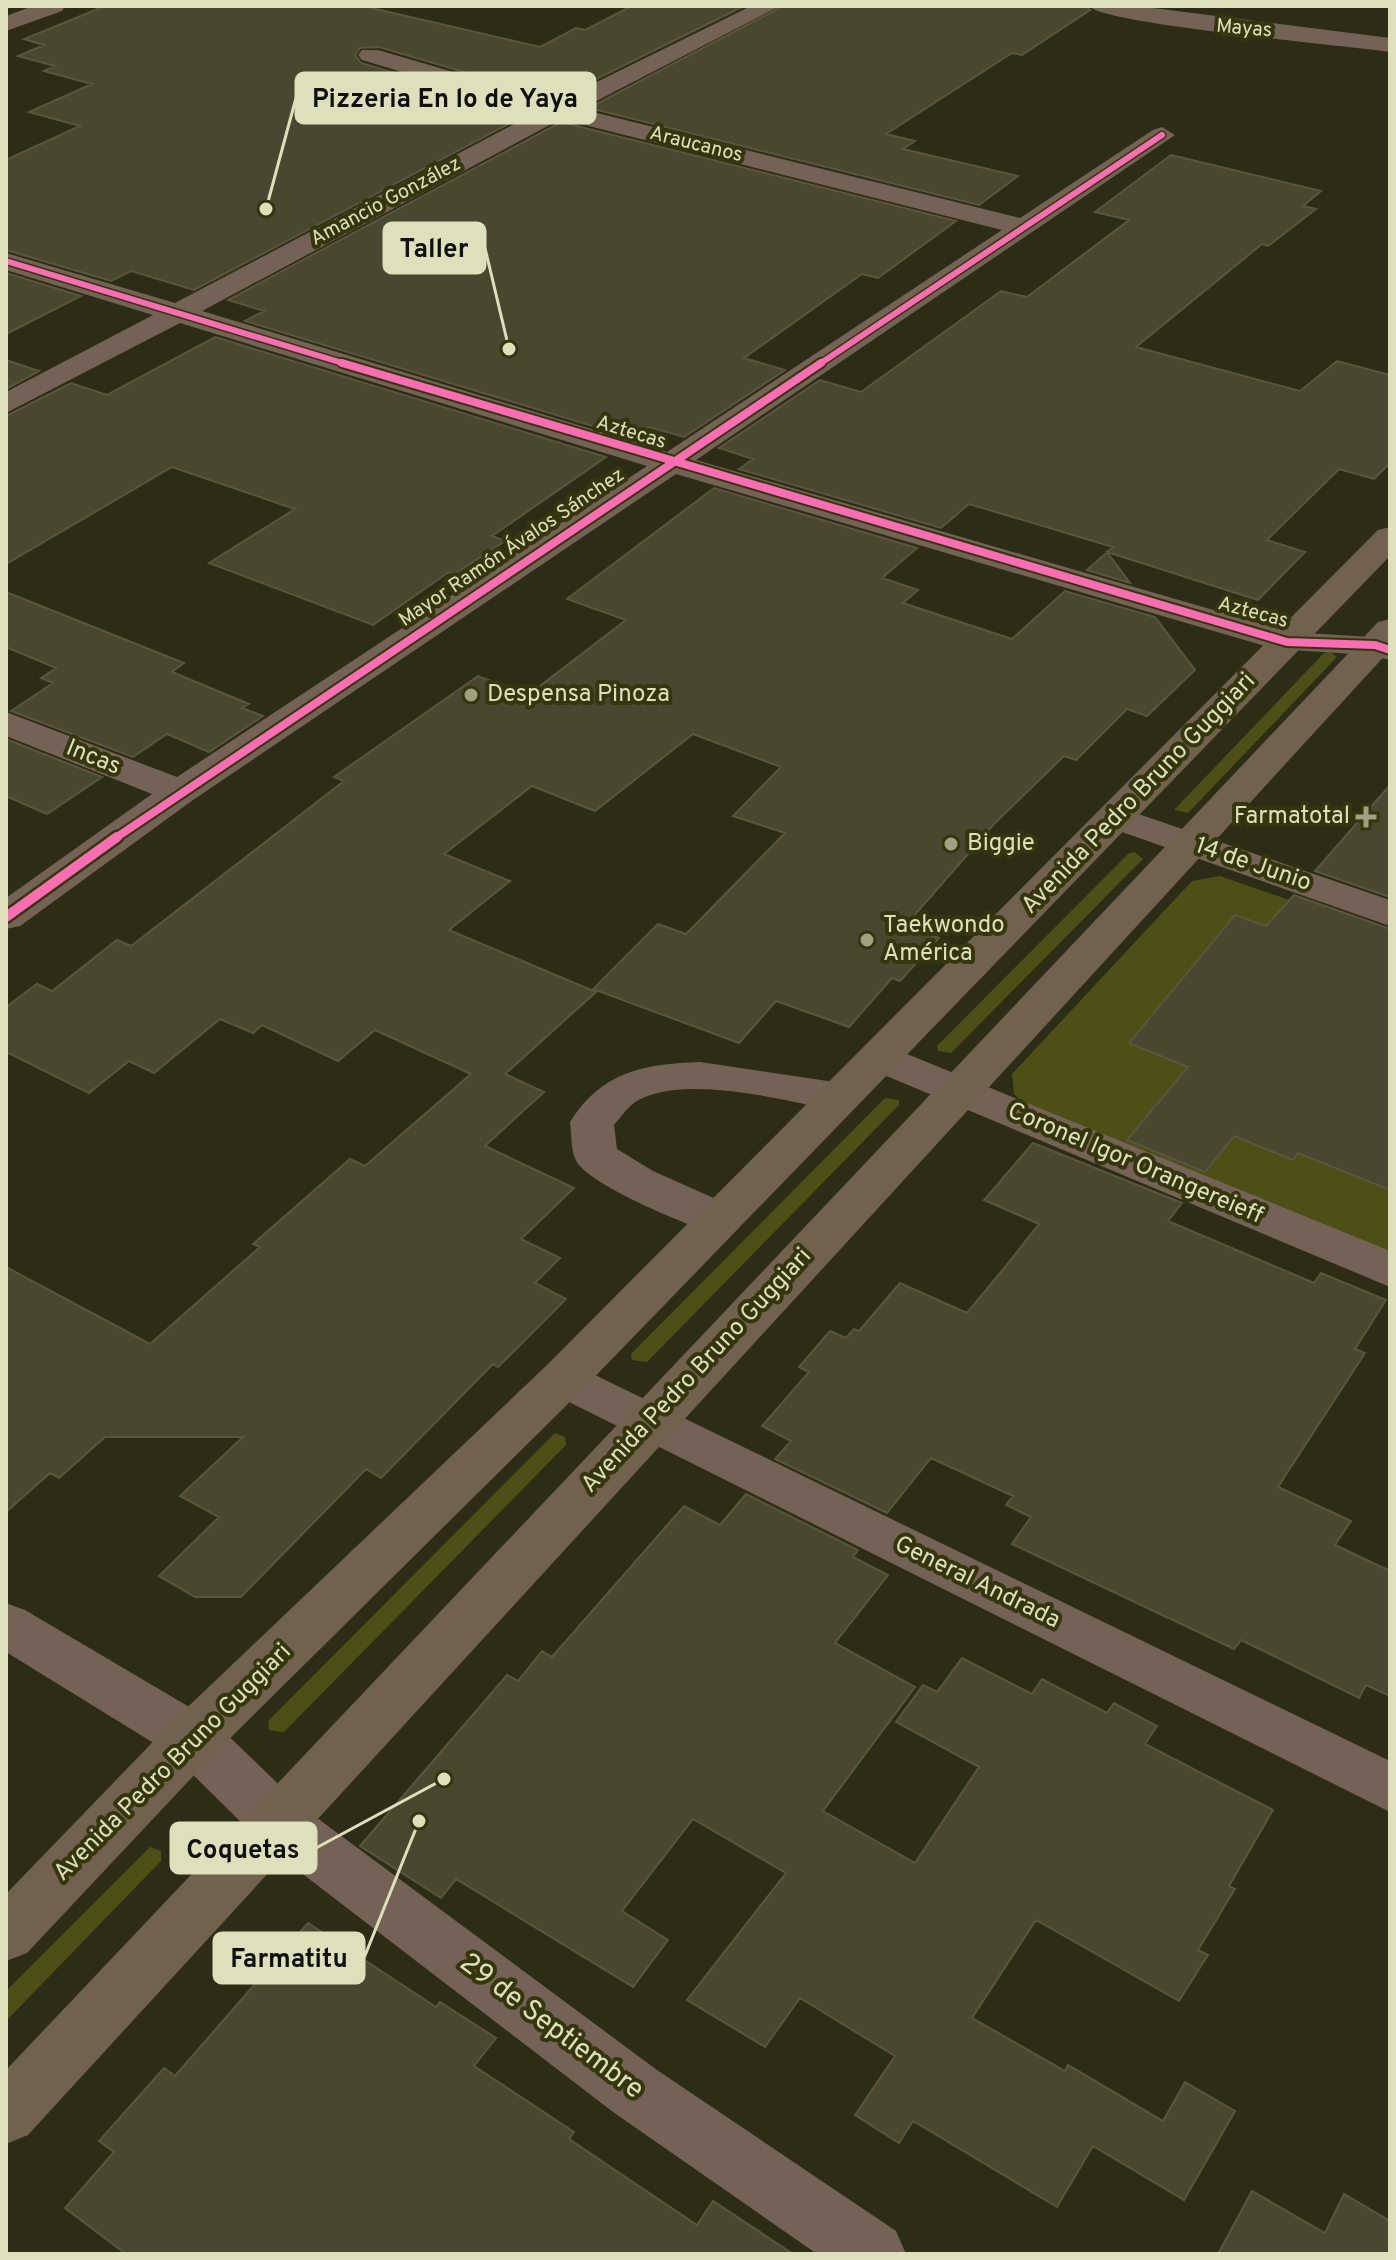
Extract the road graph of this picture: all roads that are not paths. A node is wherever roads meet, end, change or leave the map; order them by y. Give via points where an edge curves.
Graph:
1 (54, 6) edge
2 (769, 6) edge
3 (1100, 6) edge
4 (1339, 13) dead end
5 (6, 24) edge
6 (1308, 33) junction
7 (1390, 45) edge
8 (370, 55) dead end
9 (558, 111) junction
10 (1162, 135) dead end
11 (1024, 227) junction
12 (6, 261) edge
13 (172, 314) junction
14 (6, 404) edge
15 (671, 463) junction
16 (1390, 537) edge
17 (1385, 641) edge
18 (1287, 642) junction
19 (6, 723) edge
20 (180, 792) junction
21 (1115, 817) junction
22 (1190, 843) junction
23 (1390, 914) edge
24 (6, 917) edge
25 (880, 1057) junction
26 (959, 1090) junction
27 (841, 1097) junction
28 (720, 1219) junction
29 (1390, 1270) edge
30 (564, 1378) junction
31 (650, 1421) junction
32 (6, 1625) edge
33 (193, 1738) junction
34 (1390, 1788) edge
35 (261, 1804) junction
36 (6, 1934) edge
37 (6, 2114) edge
38 (873, 2254) edge

1 - 5 street
2 - 9 street, Amancio González
3 - 6 street, Mayas via 1212,27
4 - 6 street
6 - 7 street, Mayas
8 - 9 street, Araucanos
9 - 11 street, Araucanos
9 - 13 street, Amancio González
10 - 11 street, Mayor Ramón Ávalos Sánchez
11 - 15 street, Mayor Ramón Ávalos Sánchez
12 - 13 street, Aztecas
13 - 14 street, Amancio González
13 - 15 street, Aztecas
15 - 18 street, Aztecas
15 - 20 street, Mayor Ramón Ávalos Sánchez
16 - 18 main road, Avenida Pedro Bruno Guggiari
17 - 18 street, Aztecas
17 - 22 main road, Avenida Pedro Bruno Guggiari
18 - 21 main road, Avenida Pedro Bruno Guggiari
19 - 20 street, Incas
20 - 24 street, Mayor Ramón Ávalos Sánchez
21 - 22 street, 14 de Junio
21 - 25 main road, Avenida Pedro Bruno Guggiari
22 - 23 street, 14 de Junio
22 - 26 main road, Avenida Pedro Bruno Guggiari
25 - 26 street, Coronel Igor Orangereieff
25 - 27 main road, Avenida Pedro Bruno Guggiari
26 - 29 street, Coronel Igor Orangereieff
26 - 31 main road, Avenida Pedro Bruno Guggiari
27 - 28 main road, Avenida Pedro Bruno Guggiari
27 - 28 street via 670,1076 621,1091 592,1122 596,1156 637,1182
28 - 30 main road, Avenida Pedro Bruno Guggiari
30 - 31 street, General Andrada
30 - 33 main road, Avenida Pedro Bruno Guggiari
31 - 34 street, General Andrada
31 - 35 main road, Avenida Pedro Bruno Guggiari
32 - 33 street, 29 de Septiembre
33 - 35 street, 29 de Septiembre
33 - 36 main road, Avenida Pedro Bruno Guggiari
35 - 37 main road, Avenida Pedro Bruno Guggiari
35 - 38 street, 29 de Septiembre via 635,2091

